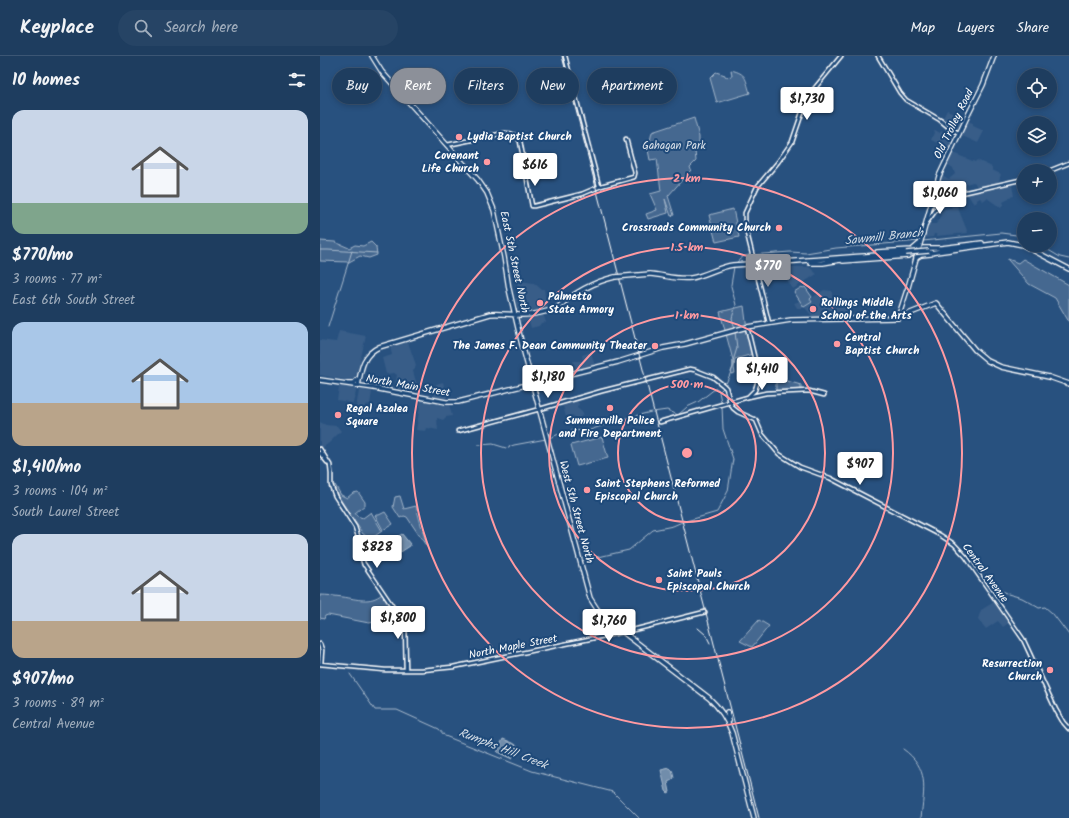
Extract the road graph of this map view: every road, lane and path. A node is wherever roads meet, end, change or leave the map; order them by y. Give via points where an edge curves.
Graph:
1 (372, 56) edge
2 (565, 56) edge
3 (841, 56) edge
4 (878, 56) edge
5 (994, 56) edge
6 (959, 133) junction
7 (626, 139) dead end
8 (447, 145) junction
9 (1069, 163) edge
10 (1057, 168) edge
11 (1017, 181) edge
12 (599, 185) junction
13 (934, 196) junction
14 (946, 200) junction
15 (939, 201) junction
16 (932, 203) junction
17 (926, 224) junction
18 (921, 242) junction
19 (1017, 242) edge
20 (983, 243) junction
21 (1017, 243) edge
22 (991, 244) junction
23 (925, 249) junction
24 (912, 250) junction
25 (929, 252) junction
26 (1039, 252) edge
27 (907, 254) junction
28 (919, 254) junction
29 (855, 256) junction
30 (789, 262) junction
31 (755, 264) junction
32 (914, 265) junction
33 (1069, 268) edge
34 (515, 314) junction
35 (898, 318) junction
36 (769, 323) junction
37 (747, 327) junction
38 (360, 376) junction
39 (320, 379) edge
40 (347, 383) junction
41 (533, 384) junction
42 (1069, 384) edge
43 (358, 386) junction
44 (368, 387) junction
45 (824, 395) dead end
46 (748, 397) junction
47 (730, 402) junction
48 (540, 409) junction
49 (660, 422) dead end
50 (458, 431) dead end
51 (320, 449) edge
52 (321, 453) edge
53 (704, 612) dead end
54 (623, 632) junction
55 (320, 644) edge
56 (320, 664) edge
57 (406, 670) junction
58 (1069, 729) edge
59 (754, 818) edge

1 - 8 main road, East 5th Street North via 382,72
2 - 12 street
3 - 31 street via 810,94 792,142 759,184 745,213 744,221
4 - 6 street via 906,100
5 - 6 main road, Old Trolley Road
6 - 13 main road, Old Trolley Road via 939,176
7 - 12 street via 635,176
8 - 12 street via 505,133 516,136 520,142 532,206 581,195
8 - 34 main road, East 5th Street North via 478,180 490,199
9 - 10 street
11 - 14 street via 961,193
13 - 15 main road via 935,200
13 - 16 main road, Old Trolley Road
14 - 15 street
14 - 17 street
15 - 16 street
16 - 17 main road, Old Trolley Road
17 - 18 main road, Old Trolley Road
18 - 23 main road
18 - 24 main road
18 - 28 main road, Old Trolley Road
19 - 20 main road via 1008,240
20 - 23 main road
20 - 25 main road
21 - 22 main road
22 - 25 main road
22 - 28 main road via 958,252
23 - 28 main road
24 - 28 main road
24 - 29 main road
25 - 27 main road, bridge
26 - 33 main road
27 - 28 main road
27 - 29 main road
27 - 30 main road via 832,262
27 - 32 main road via 913,259
28 - 32 main road, Old Trolley Road
29 - 30 main road
30 - 31 main road
31 - 34 main road, bridge via 722,267 689,278 650,274 615,277 588,286 551,310 534,314
31 - 36 street
32 - 35 main road, Old Trolley Road
34 - 38 main road via 490,314 374,349 363,362
34 - 41 main road, East 5th Street North
35 - 36 main road, North Main Street via 791,320
35 - 42 main road via 936,303 975,350 990,362 1004,368 1049,377
36 - 37 main road, North Main Street
37 - 41 main road, North Main Street
37 - 46 street via 759,377 755,390
38 - 40 main road via 356,381
38 - 43 main road
38 - 44 main road via 362,384
39 - 40 main road, North Main Street
39 - 43 main road, North Main Street
40 - 43 main road, North Main Street
41 - 44 main road, North Main Street via 451,403
41 - 48 main road, West 5th Street North
43 - 44 main road, North Main Street
45 - 46 street via 809,391 773,392
46 - 47 street
47 - 48 street, Central Avenue via 724,386 709,375 690,369
47 - 49 street
47 - 58 street, Central Avenue via 738,412 757,421 761,432 776,451 792,463 830,478 949,540 959,549 1023,639 1056,710
48 - 50 street
48 - 54 main road, West 5th Street North via 588,594 600,613
51 - 52 street
52 - 57 street via 328,466 334,494 356,529 364,564 404,624
53 - 54 street, North Maple Street
54 - 57 street, North Maple Street via 453,667
54 - 59 main road, West 5th Street North via 724,711
55 - 56 street
56 - 57 street, North Maple Street

